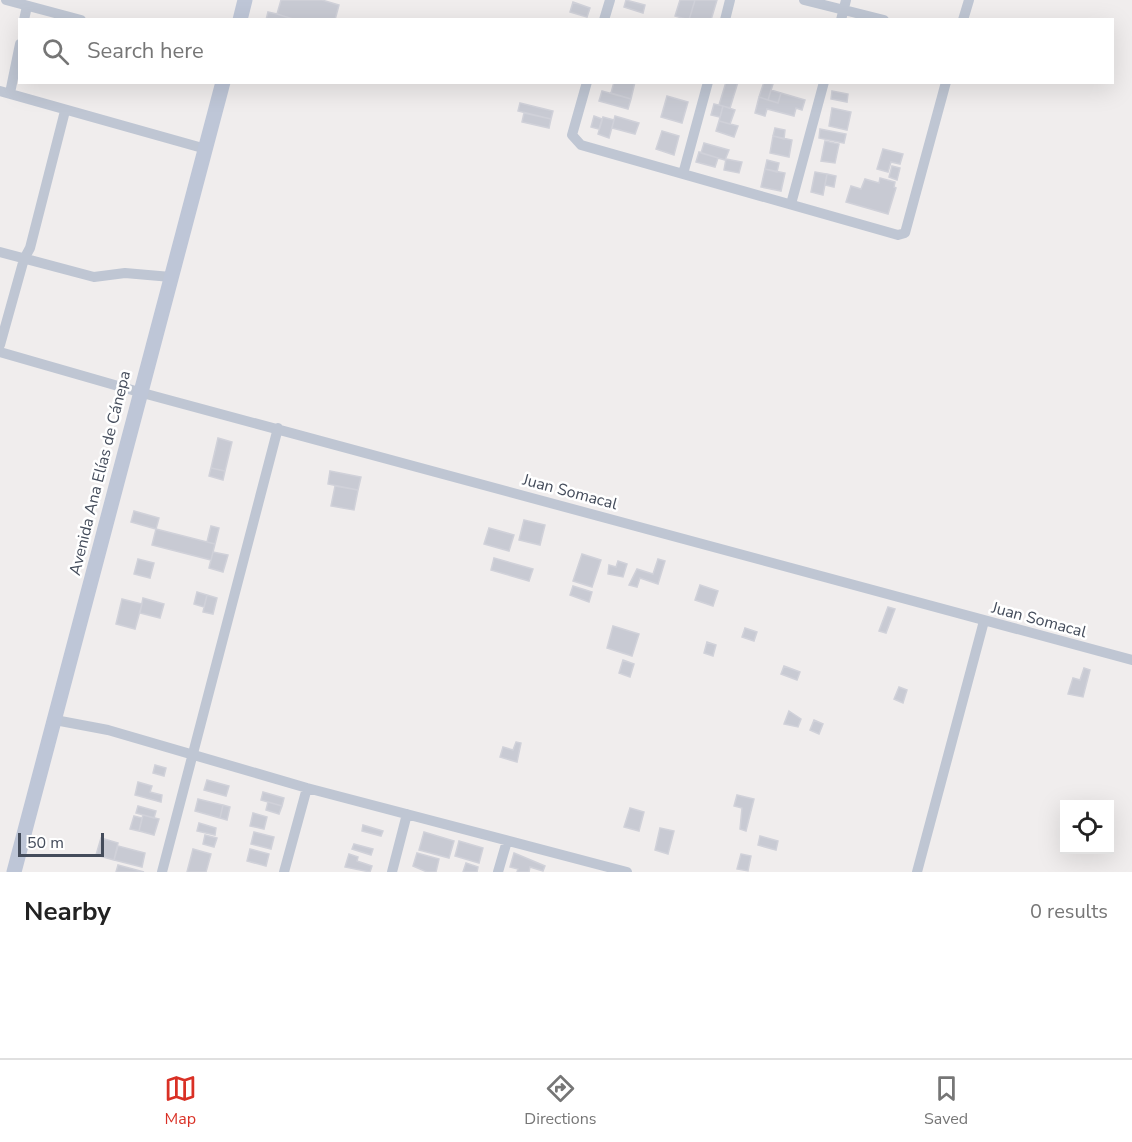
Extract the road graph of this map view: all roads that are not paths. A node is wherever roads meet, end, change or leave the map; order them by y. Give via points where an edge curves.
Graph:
1 (6, 0) edge
2 (245, 0) edge
3 (610, 0) edge
4 (730, 0) edge
5 (804, 0) edge
6 (969, 0) edge
7 (35, 4) edge
8 (844, 10) edge
9 (25, 18) edge
10 (75, 18) edge
11 (240, 18) edge
12 (605, 18) edge
13 (726, 18) edge
14 (876, 18) edge
15 (964, 18) edge
16 (18, 50) edge
17 (222, 84) edge
18 (586, 84) edge
19 (707, 84) edge
20 (823, 84) edge
21 (945, 84) edge
22 (5, 92) edge
23 (65, 111) junction
24 (206, 149) junction
25 (683, 174) junction
26 (791, 204) junction
27 (0, 252) edge
28 (24, 259) junction
29 (171, 277) junction
30 (0, 345) edge
31 (0, 352) edge
32 (139, 392) junction
33 (278, 428) junction
34 (984, 621) junction
35 (1132, 660) edge
36 (55, 720) junction
37 (194, 754) junction
38 (307, 788) junction
39 (407, 814) junction
40 (507, 841) junction
41 (588, 867) edge
42 (14, 872) edge
43 (162, 872) edge
44 (284, 872) edge
45 (392, 872) edge
46 (498, 872) edge
47 (627, 872) edge
48 (917, 872) edge

1 - 7 street
2 - 11 main road
3 - 12 street
4 - 13 street
5 - 8 street
6 - 15 street
7 - 9 street
7 - 10 street
8 - 14 street
16 - 22 street
17 - 24 main road, Avenida Ana Elías de Cánepa
18 - 25 street via 572,135 575,141
19 - 25 street
20 - 26 street
21 - 26 street via 905,233 898,235
22 - 23 street
23 - 24 street
23 - 28 street
24 - 29 main road, Avenida Ana Elías de Cánepa
25 - 26 street
27 - 28 street
28 - 29 street via 94,277 125,273
28 - 30 street
29 - 32 main road, Avenida Ana Elías de Cánepa
31 - 32 street, Juan Somacal
32 - 33 street, Juan Somacal
32 - 36 main road, Avenida Ana Elías de Cánepa
33 - 34 street, Juan Somacal
33 - 37 street
34 - 35 street, Juan Somacal
34 - 48 street
36 - 37 street
36 - 42 main road, Avenida Ana Elías de Cánepa
37 - 38 street
37 - 43 street
38 - 39 street
38 - 44 street
39 - 40 street
39 - 45 street
40 - 41 street
40 - 46 street
41 - 47 street

